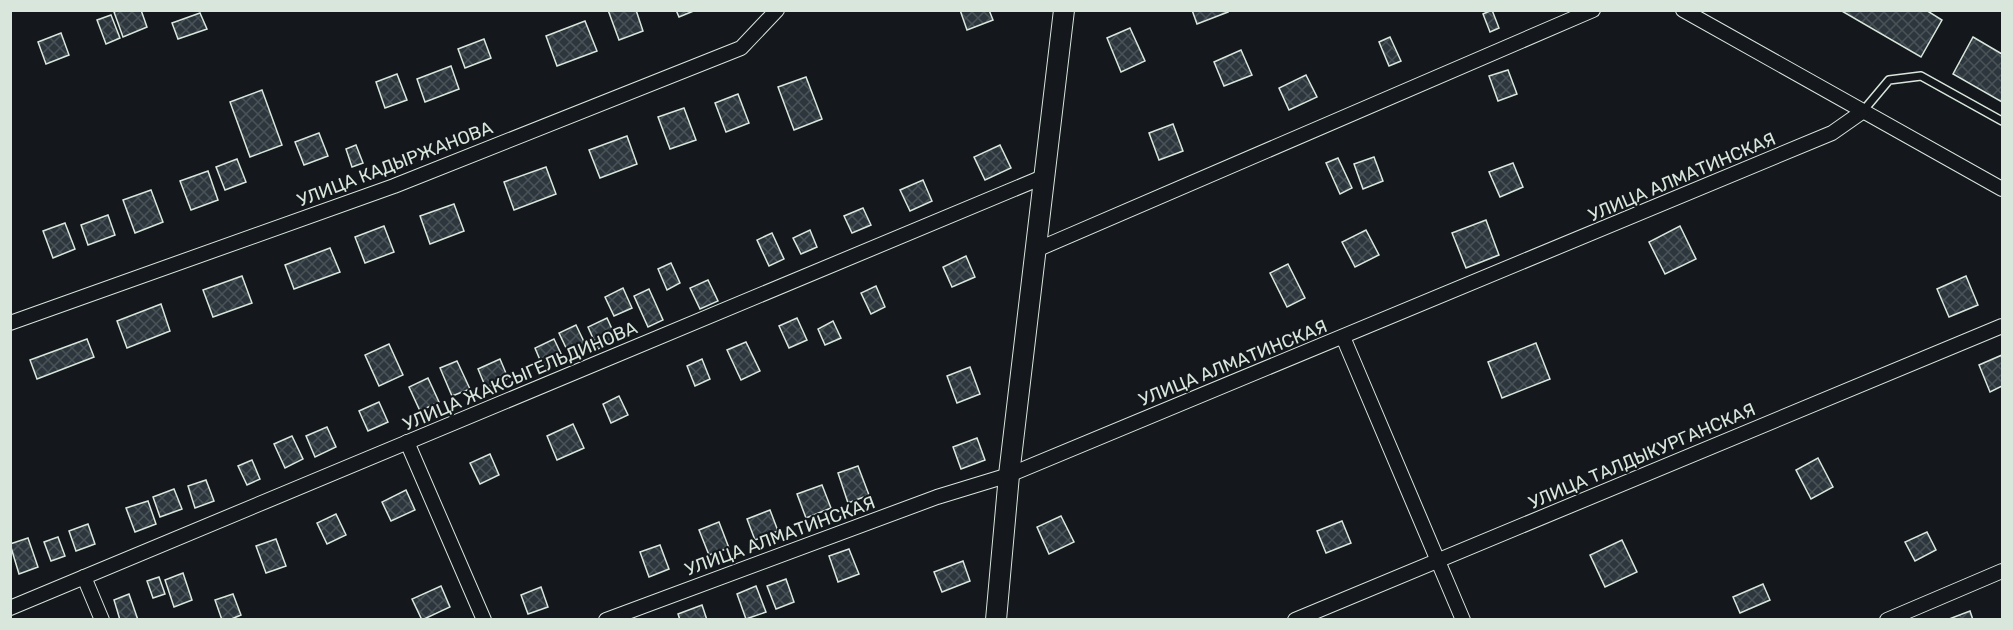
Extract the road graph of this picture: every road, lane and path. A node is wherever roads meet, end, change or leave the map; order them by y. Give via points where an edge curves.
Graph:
1 (777, 10) edge
2 (1064, 10) edge
3 (1593, 10) edge
4 (1683, 10) edge
5 (1862, 112) junction
6 (2002, 121) edge
7 (1043, 177) junction
8 (2002, 189) edge
9 (1036, 250) junction
10 (10, 323) edge
11 (2002, 326) edge
12 (1343, 337) junction
13 (407, 442) junction
14 (1009, 474) junction
15 (1438, 560) junction
16 (2002, 571) edge
17 (84, 577) junction
18 (10, 608) edge
19 (102, 620) edge
20 (484, 620) edge
21 (606, 620) edge
22 (996, 620) edge
23 (1295, 620) edge
24 (1463, 620) edge
25 (1887, 620) edge

1 - 10 street, УЛИЦА КАДЫРЖАНОВА via 741,48 394,186
2 - 7 street
3 - 9 street
4 - 5 street
5 - 6 lane via 1890,81 1921,76
5 - 8 street
5 - 12 street, УЛИЦА АЛМАТИНСКАЯ via 1832,133
7 - 9 street
7 - 13 street, УЛИЦА ЖАКСЫГЕЛЬДИНОВА
9 - 14 street
11 - 15 street, УЛИЦА ТАЛДЫКУРГАНСКАЯ
12 - 14 street, УЛИЦА АЛМАТИНСКАЯ
12 - 15 street
13 - 17 street, УЛИЦА ЖАКСЫГЕЛЬДИНОВА
13 - 20 street
14 - 21 street, УЛИЦА АЛМАТИНСКАЯ
14 - 22 street
15 - 23 street, УЛИЦА ТАЛДЫКУРГАНСКАЯ
15 - 24 street
16 - 25 street
17 - 18 street, УЛИЦА ЖАКСЫГЕЛЬДИНОВА
17 - 19 street

